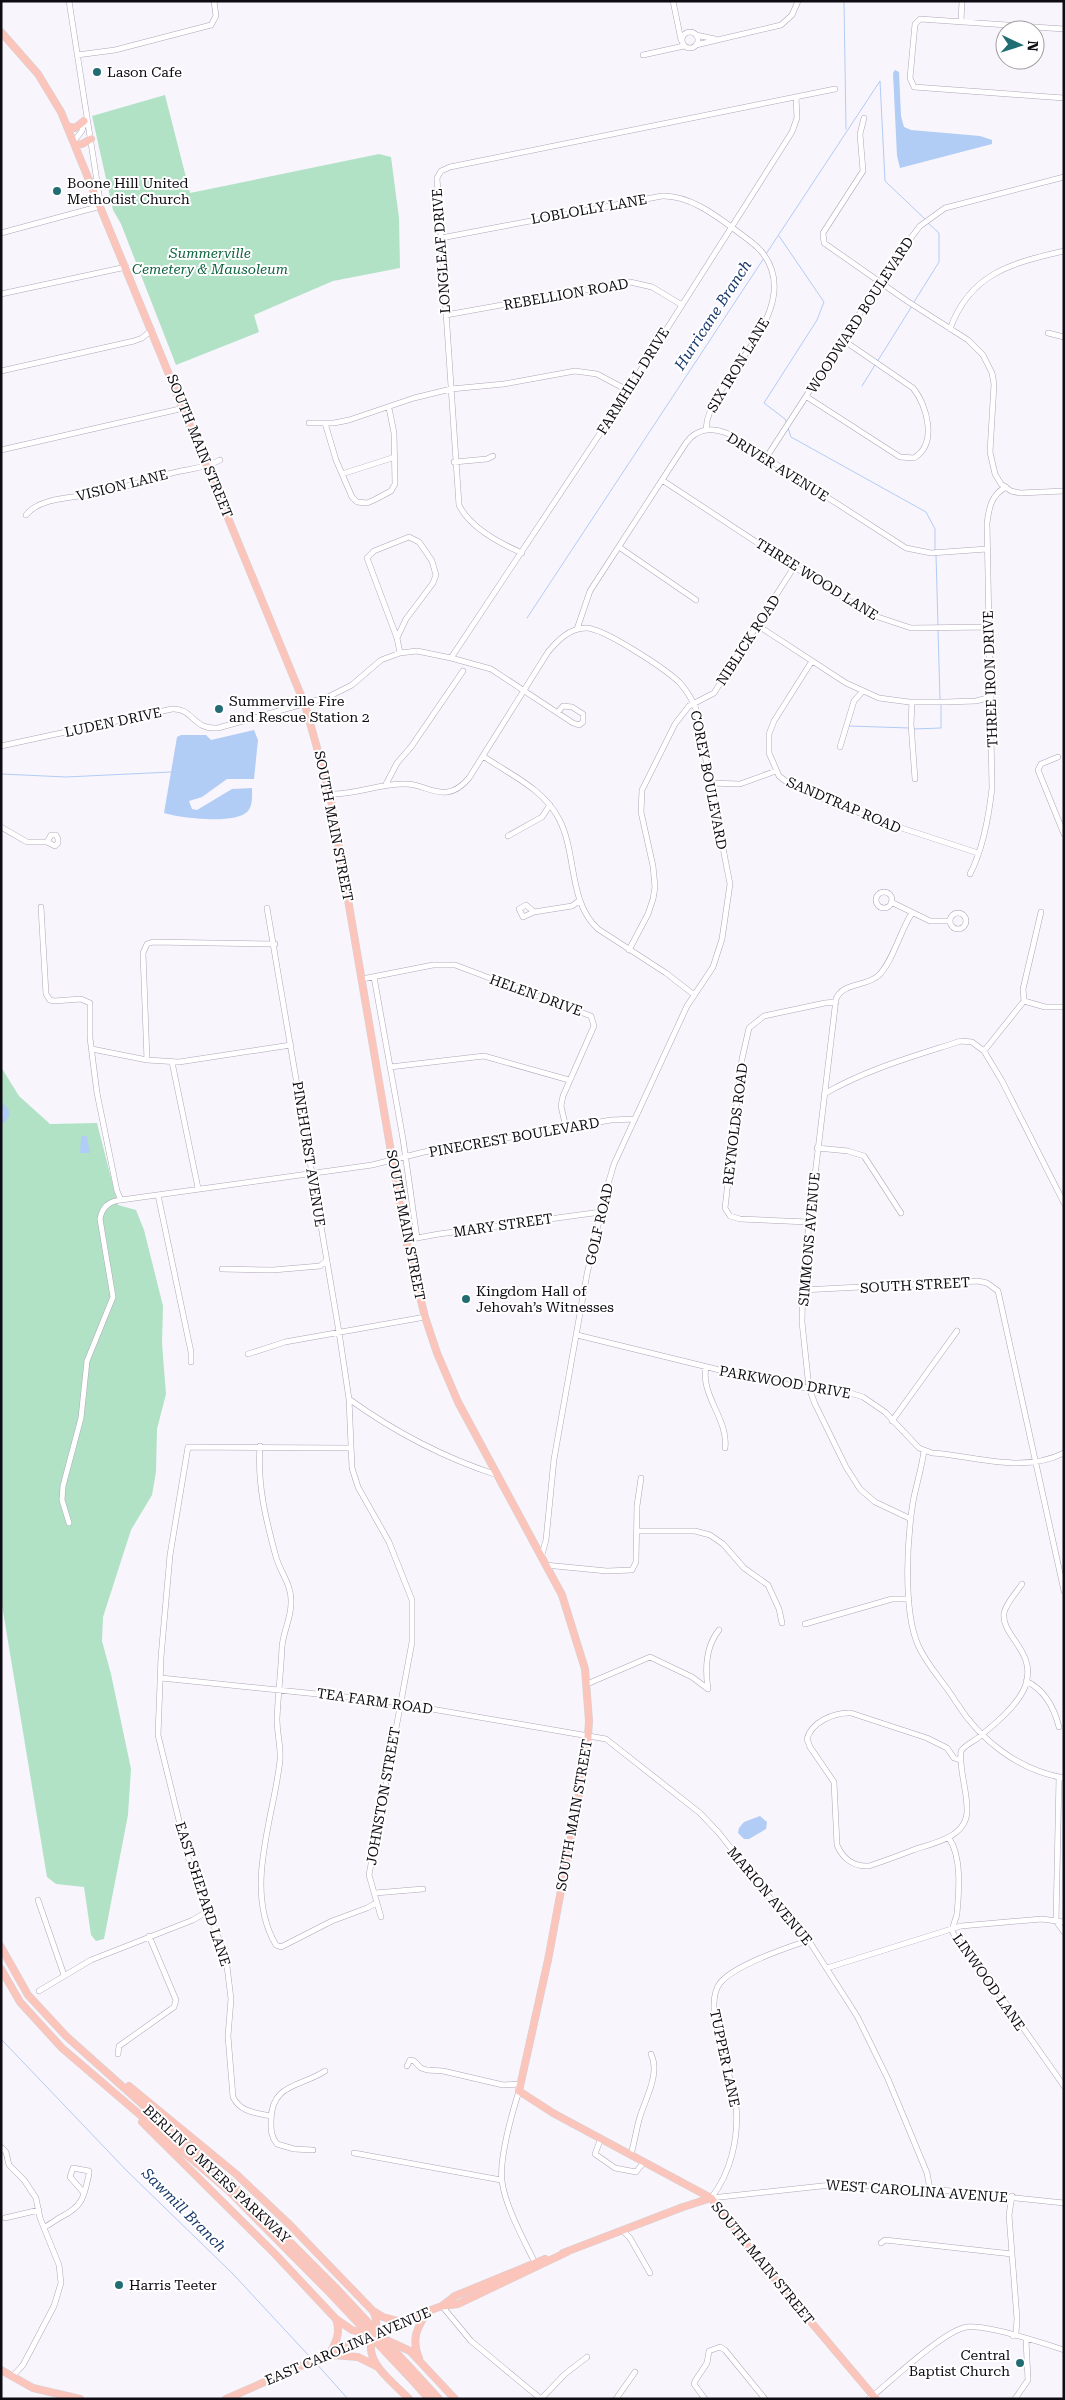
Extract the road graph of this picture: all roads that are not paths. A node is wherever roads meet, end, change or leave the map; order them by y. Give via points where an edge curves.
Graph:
1 (69, 1) edge
2 (214, 1) edge
3 (673, 1) edge
4 (798, 1) edge
5 (962, 1) edge
6 (961, 21) junction
7 (1064, 29) edge
8 (1, 32) edge
9 (696, 35) junction
10 (718, 39) junction
11 (683, 44) junction
12 (696, 45) junction
13 (643, 55) dead end
14 (77, 56) junction
15 (835, 89) dead end
16 (796, 96) junction
17 (1064, 98) edge
18 (86, 110) junction
19 (864, 118) dead end
20 (84, 121) junction
21 (68, 126) junction
22 (90, 139) junction
23 (75, 143) junction
24 (1064, 177) edge
25 (101, 205) junction
26 (732, 227) junction
27 (1, 233) edge
28 (441, 238) junction
29 (1064, 251) edge
30 (126, 267) junction
31 (881, 282) junction
32 (1, 294) edge
33 (682, 305) junction
34 (446, 315) junction
35 (950, 329) junction
36 (152, 330) junction
37 (1048, 333) dead end
38 (1064, 337) edge
39 (843, 340) junction
40 (1, 371) edge
41 (451, 389) junction
42 (627, 390) junction
43 (807, 397) junction
44 (184, 408) junction
45 (390, 408) junction
46 (309, 423) dead end
47 (325, 423) junction
48 (706, 429) junction
49 (1, 450) edge
50 (494, 456) dead end
51 (395, 458) junction
52 (766, 458) junction
53 (220, 460) dead end
54 (454, 462) junction
55 (208, 466) junction
56 (342, 474) junction
57 (662, 480) junction
58 (1006, 487) junction
59 (1064, 491) edge
60 (26, 515) dead end
61 (619, 547) junction
62 (987, 549) junction
63 (522, 553) junction
64 (794, 567) junction
65 (696, 600) dead end
66 (757, 625) junction
67 (989, 626) junction
68 (577, 629) junction
69 (397, 638) junction
70 (400, 653) junction
71 (451, 658) junction
72 (812, 661) junction
73 (463, 671) dead end
74 (525, 690) junction
75 (862, 692) junction
76 (991, 697) junction
77 (912, 702) junction
78 (694, 703) junction
79 (306, 705) junction
80 (558, 712) junction
81 (1, 746) edge
82 (840, 747) dead end
83 (483, 756) junction
84 (1058, 757) dead end
85 (776, 771) junction
86 (914, 779) dead end
87 (710, 784) junction
88 (385, 786) junction
89 (330, 794) junction
90 (550, 805) junction
91 (1, 827) edge
92 (1064, 834) edge
93 (508, 836) dead end
94 (47, 842) dead end
95 (978, 854) junction
96 (970, 874) dead end
97 (580, 900) junction
98 (891, 902) dead end
99 (41, 906) dead end
100 (267, 908) dead end
101 (534, 912) dead end
102 (912, 912) junction
103 (1041, 912) dead end
104 (950, 921) dead end
105 (275, 944) junction
106 (629, 950) junction
107 (374, 977) junction
108 (362, 979) junction
109 (693, 994) junction
110 (1024, 1001) junction
111 (836, 1002) junction
112 (1064, 1006) edge
113 (291, 1045) junction
114 (92, 1050) junction
115 (984, 1051) junction
116 (147, 1060) junction
117 (172, 1062) junction
118 (390, 1067) junction
119 (569, 1080) junction
120 (824, 1094) junction
121 (635, 1120) junction
122 (566, 1128) junction
123 (817, 1148) junction
124 (405, 1156) junction
125 (393, 1160) junction
126 (312, 1173) junction
127 (198, 1188) junction
128 (158, 1195) junction
129 (122, 1200) junction
130 (1064, 1203) edge
131 (601, 1212) junction
132 (901, 1213) dead end
133 (808, 1222) junction
134 (417, 1238) junction
135 (406, 1240) junction
136 (326, 1261) junction
137 (222, 1269) dead end
138 (802, 1290) junction
139 (425, 1317) junction
140 (956, 1331) dead end
141 (340, 1332) junction
142 (577, 1335) junction
143 (248, 1354) dead end
144 (191, 1362) dead end
145 (706, 1367) junction
146 (810, 1388) junction
147 (349, 1399) junction
148 (892, 1421) junction
149 (260, 1446) junction
150 (351, 1448) junction
151 (725, 1448) dead end
152 (924, 1450) junction
153 (1064, 1453) edge
154 (1037, 1463) junction
155 (496, 1476) junction
156 (641, 1478) dead end
157 (912, 1519) junction
158 (69, 1524) dead end
159 (637, 1531) junction
160 (543, 1562) junction
161 (1022, 1584) dead end
162 (1063, 1584) edge
163 (1064, 1591) edge
164 (909, 1599) junction
165 (782, 1623) dead end
166 (805, 1624) dead end
167 (719, 1630) dead end
168 (161, 1678) junction
169 (1026, 1681) junction
170 (587, 1684) junction
171 (281, 1690) junction
172 (399, 1703) junction
173 (1059, 1727) dead end
174 (589, 1735) junction
175 (981, 1735) junction
176 (960, 1760) junction
177 (1062, 1778) edge
178 (949, 1838) junction
179 (423, 1889) dead end
180 (375, 1892) junction
181 (38, 1900) dead end
182 (376, 1903) junction
183 (208, 1911) junction
184 (381, 1917) dead end
185 (1056, 1921) junction
186 (1064, 1922) edge
187 (952, 1928) junction
188 (1064, 1932) edge
189 (149, 1936) junction
190 (809, 1940) junction
191 (1, 1947) edge
192 (827, 1968) junction
193 (1, 1969) edge
194 (64, 1975) junction
195 (39, 1991) dead end
196 (118, 2054) dead end
197 (652, 2054) dead end
198 (93, 2059) junction
199 (407, 2066) dead end
200 (325, 2071) dead end
201 (1064, 2086) edge
202 (520, 2088) junction
203 (116, 2095) junction
204 (271, 2116) junction
205 (601, 2138) junction
206 (1, 2147) edge
207 (313, 2150) dead end
208 (354, 2153) dead end
209 (631, 2155) junction
210 (1, 2159) edge
211 (7, 2162) junction
212 (644, 2162) junction
213 (502, 2180) junction
214 (930, 2189) junction
215 (84, 2192) junction
216 (1012, 2196) junction
217 (711, 2198) junction
218 (1064, 2203) edge
219 (39, 2210) junction
220 (5, 2218) dead end
221 (44, 2227) junction
222 (622, 2230) junction
223 (881, 2243) dead end
224 (567, 2252) junction
225 (1012, 2254) junction
226 (535, 2263) junction
227 (650, 2273) dead end
228 (333, 2291) junction
229 (442, 2306) junction
230 (373, 2311) junction
231 (427, 2312) junction
232 (336, 2319) junction
233 (402, 2322) junction
234 (374, 2336) junction
235 (1013, 2336) junction
236 (1026, 2340) junction
237 (1064, 2350) edge
238 (326, 2356) junction
239 (587, 2357) dead end
240 (421, 2361) junction
241 (1, 2370) edge
242 (382, 2370) junction
243 (635, 2372) dead end
244 (12, 2377) junction
245 (416, 2379) junction
246 (703, 2396) edge
247 (62, 2397) edge
248 (873, 2398) edge
249 (80, 2399) edge
250 (225, 2399) edge
251 (409, 2399) edge
252 (429, 2399) edge
253 (438, 2399) edge
254 (456, 2399) edge
255 (541, 2399) edge
256 (616, 2399) edge
257 (765, 2399) edge
258 (1014, 2399) edge

1 - 14 street
2 - 14 street via 216,19 213,24 115,50
3 - 11 street
4 - 10 street via 792,15 781,25
5 - 6 street
6 - 7 street
6 - 17 street via 920,19 915,24 910,78 914,87
8 - 21 main road, SOUTH MAIN STREET via 38,74
9 - 10 street
9 - 11 street via 686,32 682,36
9 - 12 street
10 - 12 street
11 - 12 street via 689,48
11 - 13 street
14 - 18 street
15 - 16 street, LONGLEAF DRIVE
16 - 26 street, FARMHILL DRIVE via 795,125
16 - 28 street, LONGLEAF DRIVE via 445,168 437,178
18 - 20 street
18 - 22 street
19 - 31 street via 860,134 863,171 823,233 823,240 830,249
20 - 21 main road via 75,128
20 - 23 street
21 - 23 main road, SOUTH MAIN STREET
22 - 23 main road via 82,144
22 - 25 street
23 - 25 main road, SOUTH MAIN STREET
24 - 31 street, WOODWARD BOULEVARD via 952,205 932,216 910,237
25 - 27 street
25 - 30 main road, SOUTH MAIN STREET
26 - 28 street, LOBLOLLY LANE via 695,204 668,195
26 - 33 street, FARMHILL DRIVE
26 - 48 street, SIX IRON LANE via 764,256 771,272 773,296 764,325 709,411
28 - 34 street, LONGLEAF DRIVE
29 - 35 street via 1011,264 995,272 972,292
30 - 32 street
30 - 36 main road, SOUTH MAIN STREET
31 - 35 street
31 - 39 street, WOODWARD BOULEVARD
33 - 34 street, REBELLION ROAD via 652,286 630,282
33 - 42 street, FARMHILL DRIVE
34 - 41 street, LONGLEAF DRIVE
35 - 58 street via 978,348 992,373 994,397 990,452 995,474
36 - 40 street via 134,341
36 - 44 main road, SOUTH MAIN STREET
37 - 38 street
39 - 43 street, WOODWARD BOULEVARD
39 - 43 street via 917,393 926,415 924,450 914,458 900,457
41 - 42 street via 581,371 603,376
41 - 45 street
41 - 54 street, LONGLEAF DRIVE
42 - 63 street, FARMHILL DRIVE
43 - 52 street, WOODWARD BOULEVARD
44 - 49 street
44 - 55 main road, SOUTH MAIN STREET
45 - 47 street
45 - 51 street
46 - 47 street
47 - 56 street
48 - 52 street, DRIVER AVENUE via 729,434
48 - 57 street via 690,438
50 - 54 street
51 - 56 street
51 - 56 street via 394,488 367,503 360,504 354,500
52 - 62 street, DRIVER AVENUE via 906,548 931,554
53 - 55 street, VISION LANE
54 - 63 street, LONGLEAF DRIVE via 457,498 464,515 490,536
55 - 60 street, VISION LANE via 185,469 97,494 50,502 32,508
55 - 79 main road, SOUTH MAIN STREET
57 - 61 street
57 - 64 street, THREE WOOD LANE
58 - 59 street via 1020,493
58 - 62 street, THREE IRON DRIVE via 997,493 990,505 986,523
61 - 65 street
61 - 68 street via 590,591
62 - 67 street, THREE IRON DRIVE
63 - 71 street, FARMHILL DRIVE
64 - 66 street, NIBLICK ROAD
64 - 67 street, THREE WOOD LANE via 885,621 929,629
66 - 72 street
66 - 78 street, NIBLICK ROAD via 714,693
67 - 76 street, THREE IRON DRIVE
68 - 74 street via 556,643
68 - 78 street, COREY BOULEVARD via 592,628 610,636 669,674
69 - 69 street via 436,575 432,561 419,542 409,537 374,550 367,558
69 - 70 street
70 - 71 street via 417,651
70 - 79 street, LUDEN DRIVE via 378,662 347,689
71 - 74 street via 491,668
72 - 75 street
72 - 85 street, SANDTRAP ROAD via 768,734 769,753
73 - 88 street via 397,763
74 - 80 street
74 - 83 street
75 - 77 street
75 - 82 street via 854,701
76 - 77 street via 976,701
76 - 95 street, THREE IRON DRIVE via 992,788
77 - 86 street
78 - 87 street, COREY BOULEVARD
78 - 106 street, NIBLICK ROAD via 675,724 642,790 641,812 655,887 648,914
79 - 81 street, LUDEN DRIVE via 212,728 200,726 183,711 172,709
79 - 89 main road, SOUTH MAIN STREET
80 - 80 street via 574,724 583,722 583,714 572,707 563,706
83 - 88 street via 465,783 450,792 433,791 412,784
83 - 90 street via 532,788
84 - 92 street via 1042,764 1038,770
85 - 87 street via 740,784
85 - 95 street, SANDTRAP ROAD via 787,783 804,791 909,832
87 - 109 street, COREY BOULEVARD via 730,884 718,953
88 - 89 street
89 - 108 main road, SOUTH MAIN STREET
90 - 93 street via 542,817
90 - 97 street via 565,831
91 - 94 street via 27,842
95 - 96 street, THREE IRON DRIVE
97 - 101 street via 572,906
97 - 106 street via 594,925
98 - 102 street
99 - 114 street via 46,994 54,1002 81,999 90,1002
100 - 105 street, PINEHURST AVENUE
102 - 104 street via 930,920
102 - 111 street, SIMMONS AVENUE via 880,974 845,989 838,994
103 - 110 street via 1023,989
105 - 113 street, PINEHURST AVENUE
105 - 116 street via 146,944 143,953
106 - 109 street
107 - 108 street, HELEN DRIVE
107 - 118 street
107 - 119 street, HELEN DRIVE via 433,965 455,965 591,1016 594,1026
108 - 125 main road, SOUTH MAIN STREET
109 - 121 street, GOLF ROAD
110 - 112 street via 1045,1007
110 - 115 street
111 - 120 street, SIMMONS AVENUE
111 - 133 street, REYNOLDS ROAD via 764,1016 753,1023 747,1033 726,1208 730,1216 740,1219
113 - 117 street
113 - 126 street, PINEHURST AVENUE
114 - 116 street
114 - 129 street via 97,1093 117,1191
115 - 120 street via 972,1042 961,1041 849,1080
115 - 130 street
116 - 117 street
117 - 127 street
118 - 119 street via 479,1055
118 - 124 street
119 - 122 street, HELEN DRIVE via 562,1101
120 - 123 street, SIMMONS AVENUE
121 - 122 street, PINECREST BOULEVARD
121 - 131 street, GOLF ROAD via 614,1164
122 - 124 street, PINECREST BOULEVARD
123 - 132 street via 848,1150 864,1156
123 - 133 street, SIMMONS AVENUE
124 - 125 street, PINECREST BOULEVARD
124 - 134 street
125 - 126 street, PINECREST BOULEVARD
125 - 135 main road, SOUTH MAIN STREET
126 - 127 street, PINECREST BOULEVARD
126 - 136 street, PINEHURST AVENUE
127 - 128 street, PINECREST BOULEVARD
128 - 129 street, PINECREST BOULEVARD
128 - 144 street
129 - 158 street via 108,1203 100,1220 113,1297 87,1361 81,1418 62,1500
131 - 134 street, MARY STREET
131 - 142 street, GOLF ROAD
133 - 138 street, SIMMONS AVENUE
134 - 135 street, MARY STREET
135 - 139 main road, SOUTH MAIN STREET
136 - 137 street via 320,1266 273,1270
136 - 141 street, PINEHURST AVENUE
138 - 146 street, SIMMONS AVENUE via 802,1322
138 - 154 street, SOUTH STREET via 988,1282 1000,1296
139 - 141 street
139 - 155 main road, SOUTH MAIN STREET via 451,1386
140 - 148 street
141 - 143 street via 285,1342
141 - 147 street, PINEHURST AVENUE
142 - 145 street, PARKWOOD DRIVE
142 - 160 street, GOLF ROAD via 554,1459
145 - 146 street, PARKWOOD DRIVE
145 - 151 street via 705,1383 718,1415
146 - 148 street, PARKWOOD DRIVE via 863,1397 877,1405
146 - 157 street, SIMMONS AVENUE via 846,1467 860,1489 875,1502
147 - 150 street, PINEHURST AVENUE
147 - 155 street via 422,1446
148 - 152 street, PARKWOOD DRIVE
149 - 150 street
149 - 168 street, EAST SHEPARD LANE via 188,1447 170,1555
149 - 171 street via 262,1499 276,1559 291,1595 283,1644
150 - 172 street, JOHNSTON STREET via 356,1481 389,1542 412,1600 412,1642
152 - 154 street via 1021,1464
152 - 157 street
153 - 154 street
154 - 162 street
155 - 160 main road, SOUTH MAIN STREET
156 - 159 street via 637,1496
157 - 164 street via 908,1554
159 - 160 street via 636,1562 630,1571
159 - 165 street via 695,1531 714,1538 744,1568 768,1585
160 - 170 main road, SOUTH MAIN STREET via 568,1607
161 - 169 street via 1004,1611 1007,1628 1026,1660
162 - 163 street
164 - 166 street via 892,1599
164 - 175 street via 912,1627 922,1654
167 - 170 street via 710,1644 706,1669 708,1689 692,1677 650,1656
168 - 171 street, TEA FARM ROAD
168 - 183 street, EAST SHEPARD LANE via 158,1735 188,1857
169 - 173 street via 1041,1690 1055,1712
169 - 175 street via 1018,1700
170 - 174 main road, SOUTH MAIN STREET
171 - 172 street, TEA FARM ROAD
171 - 182 street via 277,1719 280,1761 261,1866 264,1912 276,1945 284,1946
172 - 174 street, TEA FARM ROAD
172 - 180 street, JOHNSTON STREET via 369,1875
174 - 190 street, MARION AVENUE via 606,1739 700,1813 758,1885 797,1923
174 - 202 main road, SOUTH MAIN STREET via 548,1960
175 - 176 street via 962,1748
175 - 177 street via 1003,1753 1047,1775
176 - 178 street via 968,1812 963,1825
176 - 178 street via 927,1738 851,1713 827,1718 814,1727 807,1739 834,1782 837,1845 851,1862 869,1866
177 - 185 street
178 - 187 street, LINWOOD LANE via 957,1861 957,1911
179 - 180 street
180 - 182 street, JOHNSTON STREET
181 - 194 street
182 - 184 street, JOHNSTON STREET
183 - 189 street
183 - 204 street, EAST SHEPARD LANE via 226,1958 233,2097 246,2110
185 - 186 street
185 - 187 street via 1042,1918
185 - 188 street
187 - 192 street
187 - 201 street, LINWOOD LANE
189 - 194 street
189 - 196 street via 176,2000 174,2007 119,2046
190 - 192 street, MARION AVENUE
190 - 217 street, TUPPER LANE via 745,1966 724,1980 713,1996 714,2018 727,2064 736,2115 734,2151
191 - 198 main road, BERLIN G MYERS PARKWAY via 28,1995 66,2036
192 - 214 street, MARION AVENUE via 857,2016 888,2079 927,2173
193 - 203 main road, BERLIN G MYERS PARKWAY via 20,2002 62,2048
194 - 195 street
197 - 209 street via 651,2087
198 - 228 main road, BERLIN G MYERS PARKWAY via 236,2188
198 - 230 main road via 236,2174
199 - 202 street via 410,2060 414,2060 427,2070
200 - 204 street via 283,2090
202 - 205 main road, SOUTH MAIN STREET via 530,2100
202 - 213 street via 513,2108
203 - 228 main road, BERLIN G MYERS PARKWAY via 229,2191
203 - 232 main road
204 - 207 street via 271,2133 277,2144 285,2148
205 - 209 main road, SOUTH MAIN STREET
205 - 212 street via 595,2154 615,2168 636,2172
206 - 211 street via 6,2152
208 - 213 street
209 - 212 main road, SOUTH MAIN STREET
210 - 211 street
211 - 219 street via 29,2187
212 - 217 main road, SOUTH MAIN STREET
213 - 226 street via 510,2207
214 - 216 street, WEST CAROLINA AVENUE
214 - 217 street, WEST CAROLINA AVENUE via 820,2185
215 - 215 street via 89,2171 73,2168 70,2177
215 - 221 street via 78,2207
216 - 218 street, WEST CAROLINA AVENUE
216 - 225 street via 1008,2210
217 - 222 main road, EAST CAROLINA AVENUE
217 - 248 main road, SOUTH MAIN STREET
219 - 220 street
219 - 221 street
221 - 244 street via 59,2265 60,2293 23,2365
222 - 224 main road, EAST CAROLINA AVENUE
222 - 227 street
223 - 225 street via 886,2240
224 - 226 main road, EAST CAROLINA AVENUE
224 - 229 main road, EAST CAROLINA AVENUE via 458,2304
225 - 235 street via 1017,2319
226 - 229 main road, EAST CAROLINA AVENUE via 455,2296
228 - 245 main road, BERLIN G MYERS PARKWAY, bridge
229 - 231 main road, EAST CAROLINA AVENUE
229 - 255 street via 471,2341
230 - 233 main road
230 - 234 main road via 377,2320
231 - 233 main road, EAST CAROLINA AVENUE
231 - 240 main road via 414,2342
232 - 234 main road via 352,2330
232 - 238 main road via 339,2328 337,2340
233 - 234 main road, EAST CAROLINA AVENUE
234 - 238 main road, EAST CAROLINA AVENUE
234 - 240 main road via 398,2344
234 - 242 main road via 371,2347 373,2359
235 - 236 street
235 - 248 street via 971,2327 956,2330 913,2361
236 - 237 street
236 - 258 street via 1028,2380
238 - 242 main road via 358,2357
238 - 250 main road, EAST CAROLINA AVENUE
239 - 255 street
240 - 254 main road
241 - 244 main road
242 - 251 main road
243 - 256 street
244 - 247 main road
245 - 252 main road, BERLIN G MYERS PARKWAY
245 - 253 main road, BERLIN G MYERS PARKWAY
246 - 257 street via 694,2384 707,2363 709,2351 720,2347
247 - 249 main road

